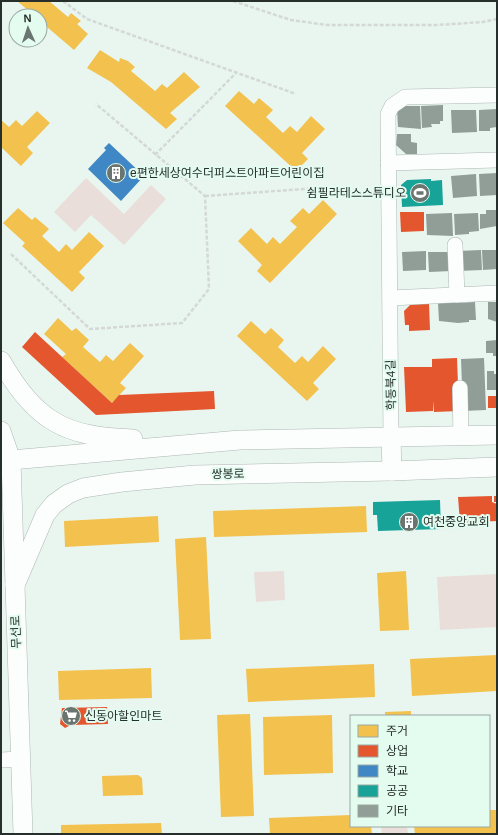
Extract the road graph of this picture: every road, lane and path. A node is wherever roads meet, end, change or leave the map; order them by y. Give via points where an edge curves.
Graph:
1 (63, 1) edge
2 (233, 1) edge
3 (497, 19) edge
4 (236, 73) junction
5 (296, 94) dead end
6 (497, 95) edge
7 (96, 104) dead end
8 (155, 155) junction
9 (497, 160) edge
10 (388, 163) junction
11 (318, 188) dead end
12 (205, 196) junction
13 (455, 245) dead end
14 (11, 254) dead end
15 (497, 293) edge
16 (457, 295) junction
17 (390, 298) junction
18 (1, 361) edge
19 (460, 388) dead end
20 (1, 431) edge
21 (497, 435) edge
22 (461, 436) junction
23 (391, 437) junction
24 (240, 440) junction
25 (6, 460) edge
26 (497, 467) edge
27 (392, 471) junction
28 (15, 585) junction
29 (20, 759) junction
30 (1, 760) edge
31 (22, 834) edge

1 - 4 path via 87,19
2 - 3 path via 291,20 326,25 436,25
4 - 5 path
4 - 8 path
6 - 10 street, 학동북4길 via 401,99 392,106 388,114
7 - 8 path
8 - 12 path
9 - 10 street
10 - 17 street, 학동북4길
11 - 12 path
12 - 14 path via 209,289 182,323 90,329
13 - 16 street
15 - 16 street
16 - 17 street
17 - 23 street, 학동북4길
18 - 24 street via 12,380 37,409 61,427 79,434 114,439
19 - 22 street
20 - 25 street, 무선로
21 - 22 street
22 - 23 street
23 - 24 street
23 - 27 street, 학동북4길
24 - 25 street
25 - 28 street, 무선로
26 - 27 street, 쌍봉로
27 - 28 street, 쌍봉로 via 195,475 83,488 68,494 54,504 45,515
28 - 29 street, 무선로
29 - 30 street
29 - 31 street, 무선로

